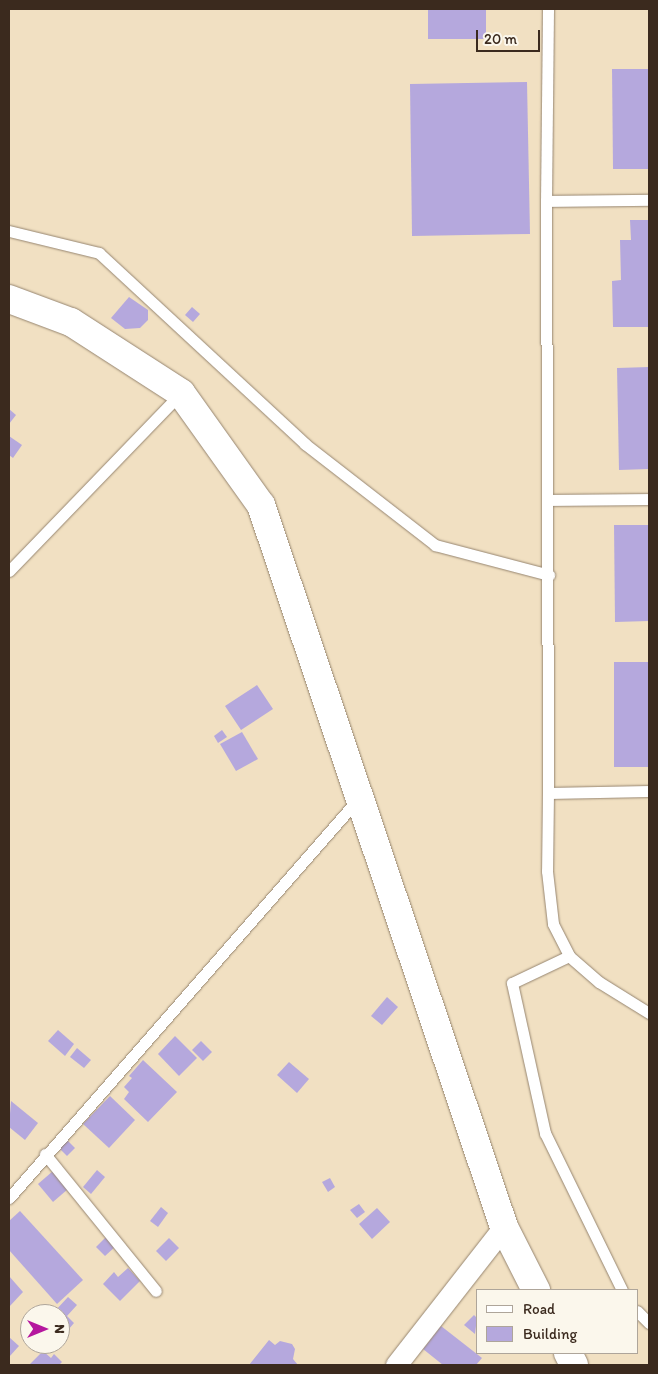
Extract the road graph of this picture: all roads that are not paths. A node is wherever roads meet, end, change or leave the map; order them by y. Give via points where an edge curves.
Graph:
1 (548, 9) edge
2 (649, 200) edge
3 (546, 201) junction
4 (9, 231) edge
5 (9, 299) edge
6 (182, 392) junction
7 (649, 499) edge
8 (549, 500) junction
9 (9, 571) edge
10 (549, 575) junction
11 (649, 791) edge
12 (548, 793) junction
13 (358, 798) junction
14 (569, 956) junction
15 (649, 1014) edge
16 (45, 1154) junction
17 (9, 1198) edge
18 (504, 1227) junction
19 (535, 1289) edge
20 (622, 1289) edge
21 (156, 1290) dead end
22 (638, 1312) edge
23 (649, 1323) edge
24 (396, 1365) edge

1 - 3 lane
2 - 3 lane
3 - 8 lane
4 - 10 lane via 99,253 305,444 434,545
5 - 6 street via 71,322
6 - 9 lane
6 - 13 street via 261,505
7 - 8 lane
8 - 10 lane
10 - 12 lane
11 - 12 lane
12 - 14 lane via 547,871 553,924
13 - 16 lane
13 - 18 street
14 - 15 lane via 599,982
14 - 20 lane via 512,984 545,1133
16 - 17 lane
16 - 21 lane
18 - 19 street
18 - 24 street
22 - 23 lane

